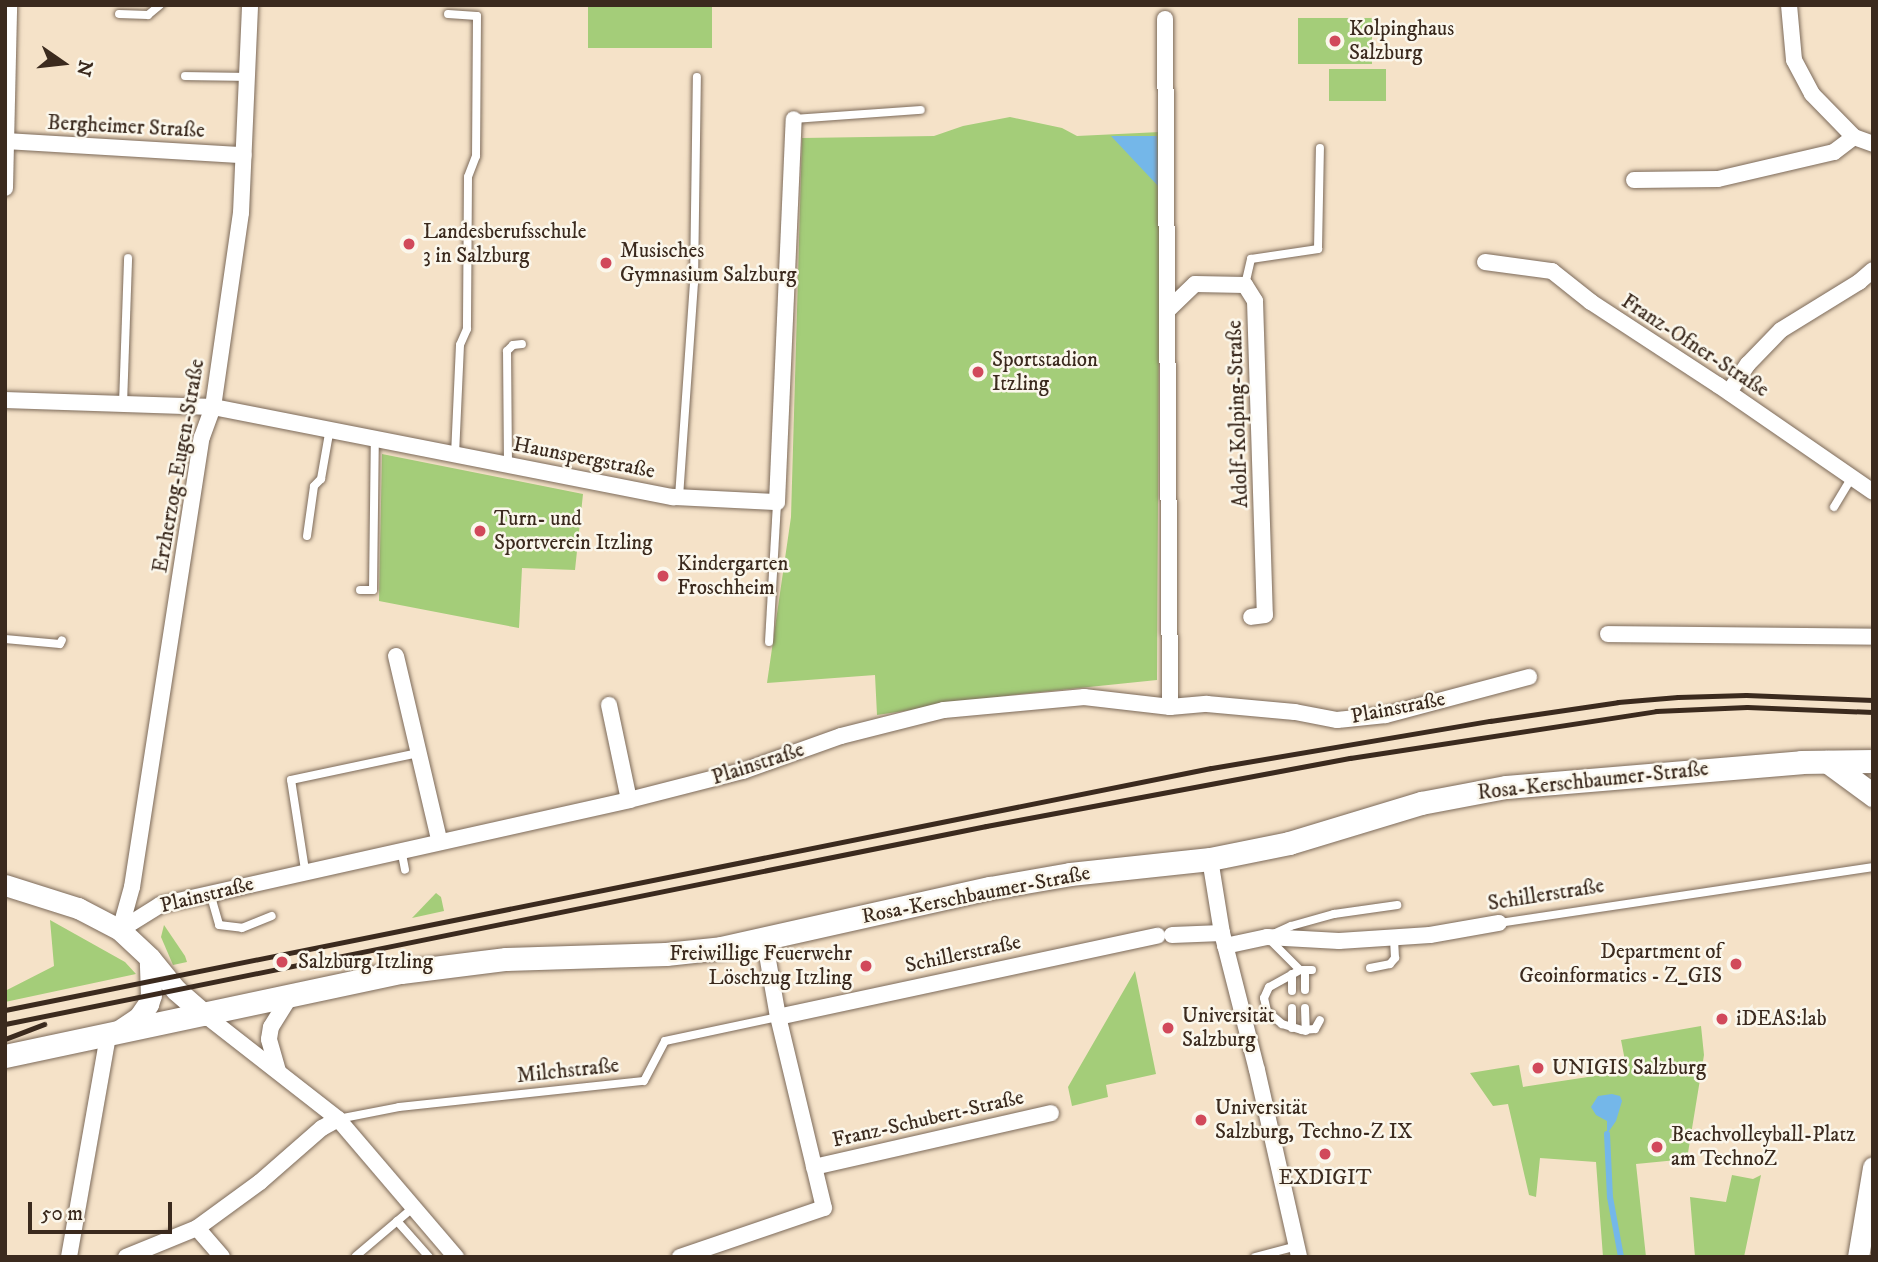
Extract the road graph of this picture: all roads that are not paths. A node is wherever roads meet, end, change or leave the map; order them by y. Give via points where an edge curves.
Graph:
1 (9, 5) edge
2 (160, 5) edge
3 (250, 5) edge
4 (1789, 5) edge
5 (119, 14) dead end
6 (448, 15) dead end
7 (1165, 19) dead end
8 (185, 76) dead end
9 (248, 77) junction
10 (696, 77) dead end
11 (921, 110) dead end
12 (794, 119) joint
13 (1854, 136) junction
14 (6, 141) edge
15 (1873, 144) edge
16 (1320, 148) dead end
17 (244, 155) junction
18 (1634, 180) dead end
19 (5, 188) edge
20 (128, 258) dead end
21 (1485, 262) dead end
22 (1873, 270) edge
23 (1245, 285) junction
24 (1169, 309) junction
25 (522, 344) dead end
26 (1729, 392) junction
27 (5, 400) edge
28 (122, 404) junction
29 (212, 407) junction
30 (330, 428) junction
31 (374, 436) junction
32 (455, 454) junction
33 (508, 464) junction
34 (1852, 477) junction
35 (1873, 492) edge
36 (679, 497) junction
37 (778, 502) junction
38 (1834, 507) dead end
39 (307, 536) dead end
40 (360, 590) dead end
41 (1251, 617) dead end
42 (1608, 634) dead end
43 (1873, 637) edge
44 (5, 639) edge
45 (62, 639) dead end
46 (769, 642) dead end
47 (396, 656) dead end
48 (1529, 677) dead end
49 (609, 705) dead end
50 (1170, 707) junction
51 (418, 753) junction
52 (1873, 761) edge
53 (1828, 762) junction
54 (1873, 772) edge
55 (1873, 795) edge
56 (629, 800) junction
57 (439, 840) junction
58 (401, 849) junction
59 (1210, 859) junction
60 (1873, 867) edge
61 (305, 870) junction
62 (405, 870) dead end
63 (5, 885) edge
64 (210, 893) junction
65 (1397, 905) dead end
66 (272, 916) dead end
67 (1499, 923) joint
68 (120, 930) junction
69 (1267, 937) junction
70 (764, 938) junction
71 (1394, 938) junction
72 (1224, 940) junction
73 (150, 958) junction
74 (1370, 968) dead end
75 (1302, 971) junction
76 (1304, 990) dead end
77 (1292, 991) dead end
78 (291, 995) junction
79 (1292, 1008) dead end
80 (1305, 1008) dead end
81 (205, 1015) junction
82 (778, 1017) junction
83 (1320, 1020) dead end
84 (1293, 1028) junction
85 (1306, 1031) junction
86 (111, 1034) junction
87 (5, 1056) edge
88 (278, 1071) junction
89 (1051, 1113) dead end
90 (338, 1119) junction
91 (814, 1167) junction
92 (1873, 1167) edge
93 (415, 1206) junction
94 (397, 1221) junction
95 (197, 1228) junction
96 (1298, 1251) edge
97 (356, 1256) edge
98 (69, 1257) edge
99 (125, 1257) edge
100 (222, 1257) edge
101 (429, 1257) edge
102 (456, 1257) edge
103 (680, 1257) edge
104 (1255, 1257) edge
105 (1858, 1257) edge

1 - 14 street
2 - 5 lane via 148,15
3 - 9 street, Erzherzog-Eugen-Straße
4 - 13 street via 1794,60 1812,93
6 - 32 lane via 477,16 476,156 468,177 467,329 460,345
7 - 24 street
8 - 9 lane
9 - 17 street, Erzherzog-Eugen-Straße
10 - 36 lane via 694,283
11 - 12 lane
12 - 37 street
13 - 15 street
13 - 18 street via 1834,152 1718,179
14 - 17 street, Bergheimer Straße
14 - 19 street
16 - 23 lane via 1318,248 1251,259
17 - 29 street, Erzherzog-Eugen-Straße via 241,213
20 - 28 lane
21 - 26 street, Franz-Ofner-Straße via 1552,271 1591,302
22 - 26 street via 1781,330
23 - 24 street via 1195,284
23 - 41 street, Adolf-Kolping-Straße via 1255,302 1265,615
24 - 50 street
25 - 33 lane via 507,351
26 - 34 street, Franz-Ofner-Straße
27 - 28 street, Haunspergstraße
28 - 29 street, Haunspergstraße
29 - 30 street, Haunspergstraße
29 - 68 street, Erzherzog-Eugen-Straße via 202,438 132,887
30 - 31 street, Haunspergstraße
30 - 39 lane via 321,480 314,486
31 - 32 street, Haunspergstraße
31 - 40 lane via 373,590
32 - 33 street, Haunspergstraße
33 - 36 street, Haunspergstraße
34 - 35 street, Franz-Ofner-Straße
34 - 38 lane
36 - 37 street, Haunspergstraße
37 - 46 lane
42 - 43 street
44 - 45 lane via 60,644
47 - 51 street
48 - 50 street, Plainstraße via 1386,715 1337,720 1207,704
49 - 56 street
50 - 56 street, Plainstraße via 1084,698 944,709 841,736 743,771
51 - 57 street
51 - 61 lane via 291,779
52 - 53 main road, Rosa-Kerschbaumer-Straße
53 - 54 main road, Rosa-Kerschbaumer-Straße
53 - 55 main road
53 - 59 main road, Rosa-Kerschbaumer-Straße via 1506,787 1434,800 1289,843
56 - 57 street, Plainstraße
57 - 58 street, Plainstraße
58 - 61 street, Plainstraße
58 - 62 lane
59 - 70 main road, Rosa-Kerschbaumer-Straße via 1070,874
59 - 72 street
60 - 67 lane, Schillerstraße
61 - 64 street, Plainstraße
63 - 68 street via 78,908
64 - 66 lane via 219,925 242,928
64 - 68 street, Plainstraße via 160,905
65 - 69 lane via 1334,914
67 - 71 street, Schillerstraße
68 - 73 street
69 - 71 street, Schillerstraße
69 - 72 street, Schillerstraße
69 - 75 lane
70 - 78 main road, Rosa-Kerschbaumer-Straße via 666,954 447,965
70 - 82 street, Franz-Schubert-Straße
71 - 74 lane via 1395,958 1390,964
72 - 82 street, Schillerstraße via 1164,935
72 - 96 street
73 - 81 street via 176,990
73 - 86 street via 148,1004 139,1017
75 - 76 lane
75 - 77 lane
75 - 84 lane via 1269,987 1264,998 1267,1011
78 - 81 main road, Rosa-Kerschbaumer-Straße
78 - 88 street via 271,1027 269,1039
79 - 84 lane
80 - 85 lane
81 - 86 main road, Rosa-Kerschbaumer-Straße
81 - 88 street
82 - 90 lane, Milchstraße via 664,1041 644,1081 399,1107
82 - 91 street, Franz-Schubert-Straße
83 - 85 lane via 1315,1030
84 - 85 lane
86 - 87 main road, Rosa-Kerschbaumer-Straße
86 - 98 street
88 - 90 street
89 - 91 street, Franz-Schubert-Straße
90 - 93 street
90 - 95 street
91 - 103 street, Franz-Schubert-Straße via 824,1208
92 - 105 street
93 - 94 lane
93 - 102 street
94 - 97 lane
94 - 101 lane
95 - 99 street
95 - 100 street
96 - 104 lane

